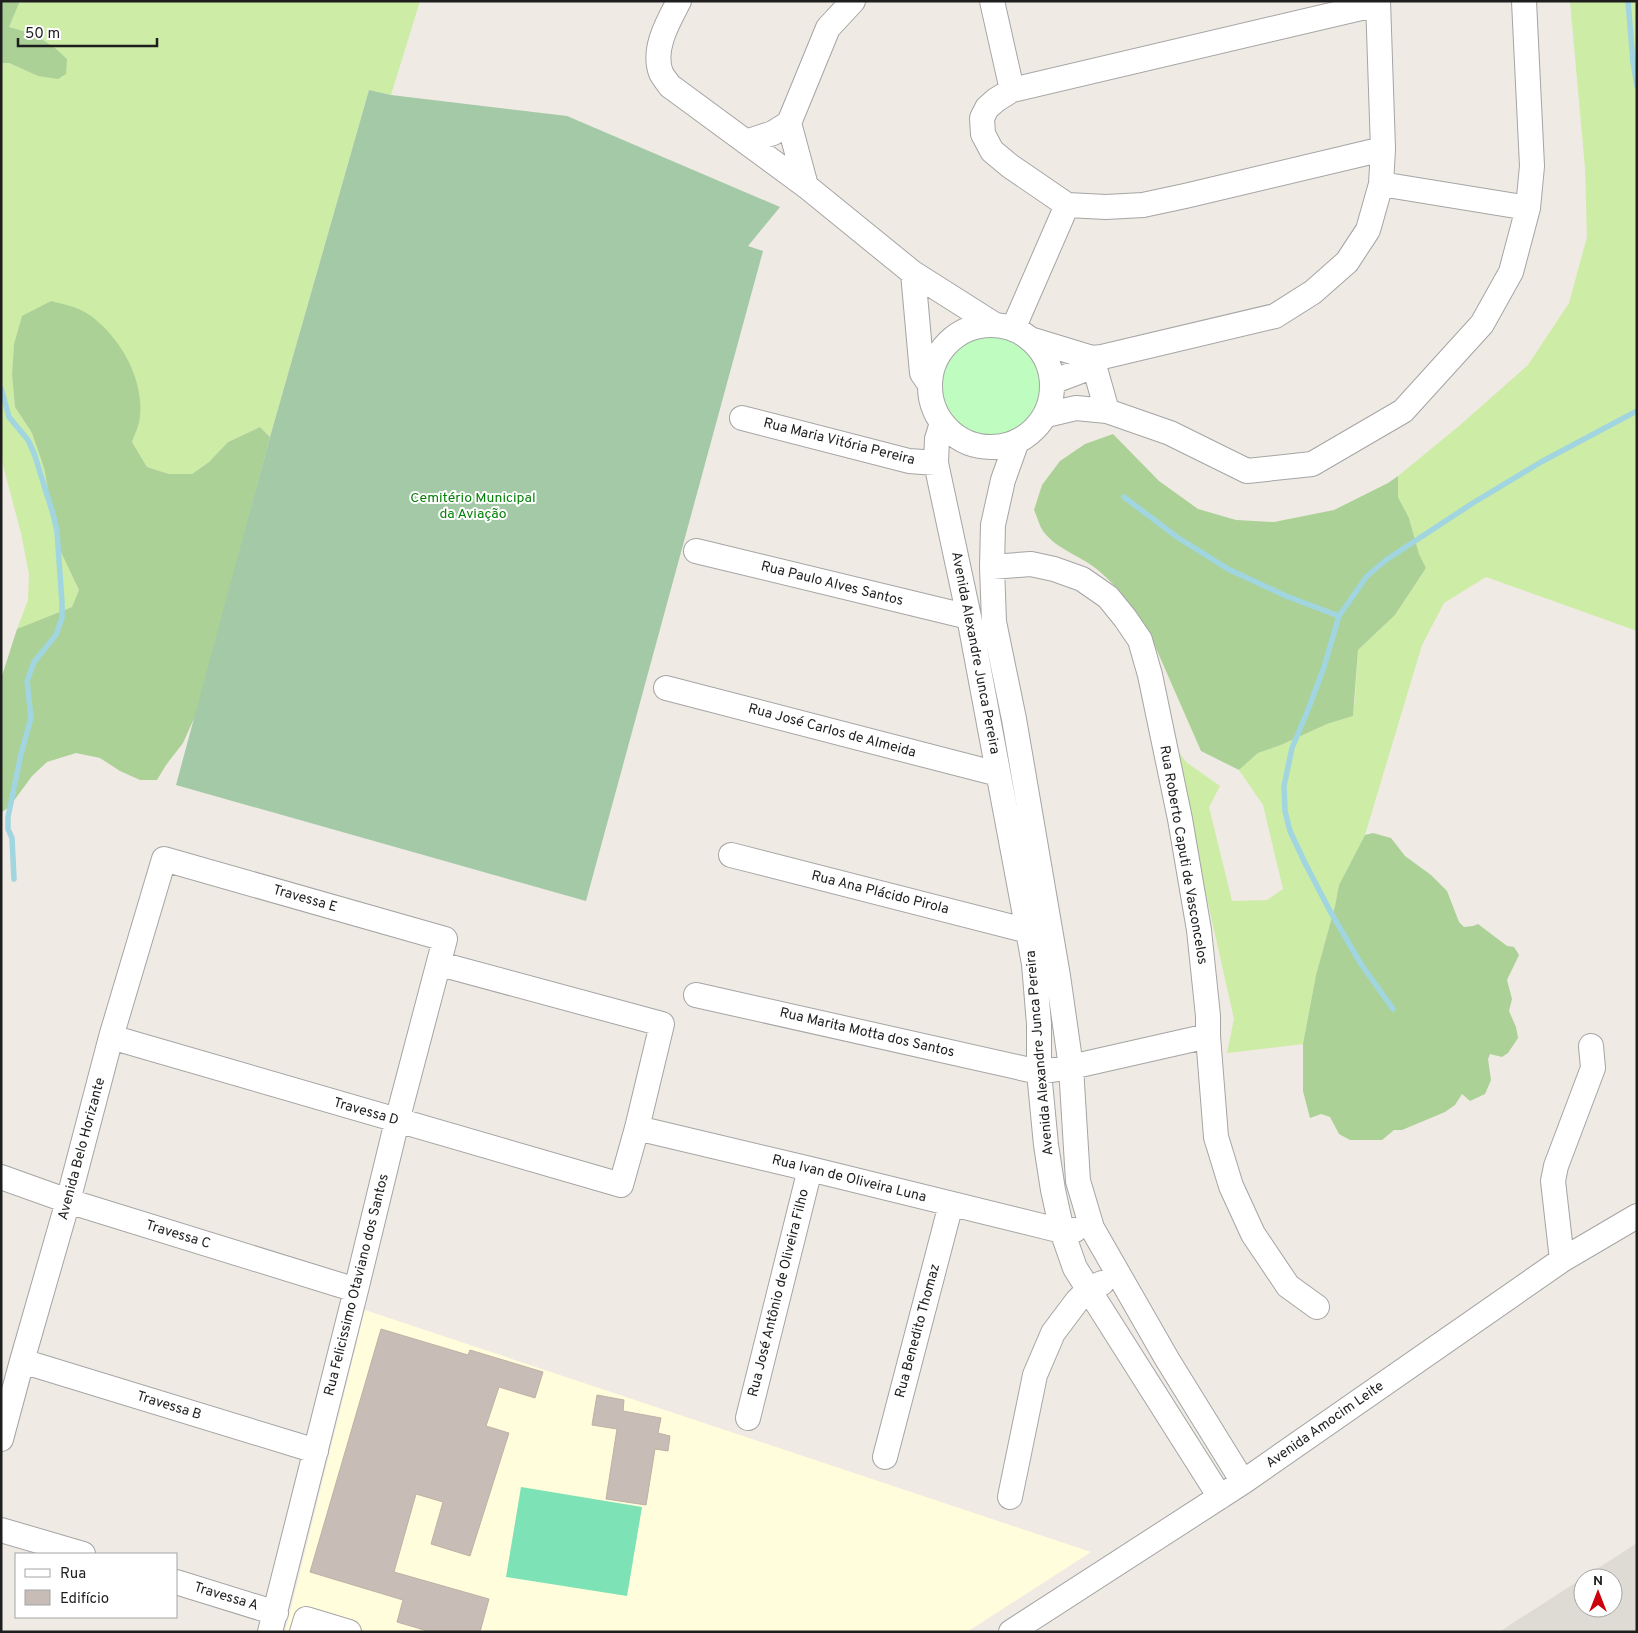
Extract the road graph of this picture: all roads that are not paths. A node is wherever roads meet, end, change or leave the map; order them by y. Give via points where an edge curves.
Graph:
1 (679, 1) edge
2 (853, 1) edge
3 (992, 1) edge
4 (1524, 1) edge
5 (1378, 3) edge
6 (1012, 90) junction
7 (789, 123) junction
8 (746, 142) junction
9 (1383, 149) junction
10 (1382, 184) junction
11 (806, 186) junction
12 (1067, 205) junction
13 (1528, 208) junction
14 (913, 273) junction
15 (1014, 331) junction
16 (1093, 362) junction
17 (1052, 382) junction
18 (930, 384) junction
19 (1107, 411) junction
20 (1046, 415) junction
21 (742, 418) dead end
22 (942, 423) junction
23 (1017, 441) junction
24 (936, 463) junction
25 (696, 551) dead end
26 (992, 567) junction
27 (969, 617) junction
28 (666, 688) dead end
29 (998, 774) junction
30 (731, 855) dead end
31 (164, 859) joint
32 (1028, 931) junction
33 (445, 939) joint
34 (440, 964) junction
35 (696, 995) dead end
36 (1208, 1036) junction
37 (111, 1037) junction
38 (1592, 1046) dead end
39 (1071, 1067) junction
40 (1039, 1072) junction
41 (397, 1121) junction
42 (637, 1128) junction
43 (810, 1169) junction
44 (1, 1177) edge
45 (68, 1201) junction
46 (951, 1204) junction
47 (1637, 1216) edge
48 (1092, 1228) junction
49 (1062, 1231) junction
50 (1562, 1260) junction
51 (1120, 1276) junction
52 (1089, 1289) junction
53 (356, 1290) junction
54 (1317, 1307) dead end
55 (22, 1360) junction
56 (748, 1418) dead end
57 (1, 1439) edge
58 (316, 1451) junction
59 (885, 1457) dead end
60 (1244, 1482) junction
61 (1010, 1497) dead end
62 (1220, 1497) junction
63 (1, 1530) edge
64 (80, 1553) edge
65 (178, 1583) edge
66 (273, 1622) edge
67 (302, 1632) edge
68 (349, 1632) edge
69 (1011, 1632) edge

1 - 8 street via 660,45 661,73 670,86
2 - 7 street via 828,28
3 - 6 street
4 - 13 street via 1532,166
5 - 6 street
5 - 9 street
6 - 12 street via 987,108 982,118 983,134 992,151
7 - 8 street via 773,133
7 - 11 street
8 - 11 street
9 - 10 street
9 - 12 street via 1142,205
10 - 13 street
10 - 16 street via 1368,230 1347,262 1314,292 1275,316 1102,357
11 - 14 street
12 - 15 street
13 - 19 street via 1511,272 1482,324 1403,411 1312,464 1247,471 1170,433
14 - 15 street
14 - 18 street via 922,373
15 - 16 street
15 - 17 street via 1042,351 1049,363
15 - 18 street via 974,327 955,336 937,357
16 - 17 street
16 - 19 street
17 - 20 street via 1052,396
18 - 22 street via 931,398
19 - 20 street via 1076,408
20 - 23 street via 1029,434
21 - 24 street, Rua Maria Vitória Pereira via 909,461
22 - 23 street via 964,441 977,446 1005,446
22 - 24 street, Avenida Alexandre Junca Pereira via 937,439
23 - 26 street, Avenida Alexandre Junca Pereira via 1003,480 994,525
24 - 27 street, Avenida Alexandre Junca Pereira
25 - 27 street, Rua Paulo Alves Santos
26 - 36 street, Rua Roberto Caputi de Vasconcelos via 1031,564 1082,579 1108,597 1140,640 1182,828 1199,930
26 - 39 street, Avenida Alexandre Junca Pereira via 994,622 1014,719
27 - 29 street, Avenida Alexandre Junca Pereira
28 - 29 street, Rua José Carlos de Almeida
29 - 32 street, Avenida Alexandre Junca Pereira
30 - 32 street, Rua Ana Plácido Pirola
31 - 33 street, Travessa E
31 - 37 street, Avenida Belo Horizante
32 - 40 street, Avenida Alexandre Junca Pereira via 1039,1024
33 - 34 street, Rua Felicissimo Otaviano dos Santos
34 - 41 street, Rua Felicissimo Otaviano dos Santos
34 - 42 street via 662,1024
35 - 40 street, Rua Marita Motta dos Santos
36 - 39 street
36 - 54 street, Rua Roberto Caputi de Vasconcelos via 1216,1137 1231,1186 1253,1234 1288,1286
37 - 41 street, Travessa D
37 - 45 street, Avenida Belo Horizante
38 - 50 street via 1593,1068 1553,1182
39 - 40 street
39 - 48 street, Avenida Alexandre Junca Pereira via 1078,1182
40 - 49 street, Avenida Alexandre Junca Pereira via 1051,1181
41 - 42 street, Travessa D via 621,1185
41 - 53 street, Rua Felicissimo Otaviano dos Santos
42 - 43 street, Rua Ivan de Oliveira Luna
43 - 46 street, Rua Ivan de Oliveira Luna
43 - 56 street, Rua José Antônio de Oliveira Filho
44 - 45 street, Travessa C
45 - 53 street, Travessa C
45 - 55 street, Avenida Belo Horizante
46 - 49 street, Rua Ivan de Oliveira Luna
46 - 59 street, Rua Benedito Thomaz
47 - 50 street, Avenida Amocim Leite
48 - 49 street, Rua Ivan de Oliveira Luna
48 - 51 street, Avenida Alexandre Junca Pereira
49 - 52 street, Avenida Alexandre Junca Pereira via 1075,1268
50 - 60 street, Avenida Amocim Leite
51 - 52 street
51 - 60 street, Avenida Alexandre Junca Pereira via 1167,1359
52 - 61 street via 1053,1333 1035,1375
52 - 62 street, Avenida Alexandre Junca Pereira
53 - 58 street, Rua Felicissimo Otaviano dos Santos
55 - 57 street, Avenida Belo Horizante
55 - 58 street, Travessa B
58 - 66 street, Rua Felicissimo Otaviano dos Santos
60 - 62 street, Avenida Amocim Leite
62 - 69 street, Avenida Amocim Leite
63 - 64 street
65 - 66 street, Travessa A
67 - 68 street via 306,1619

